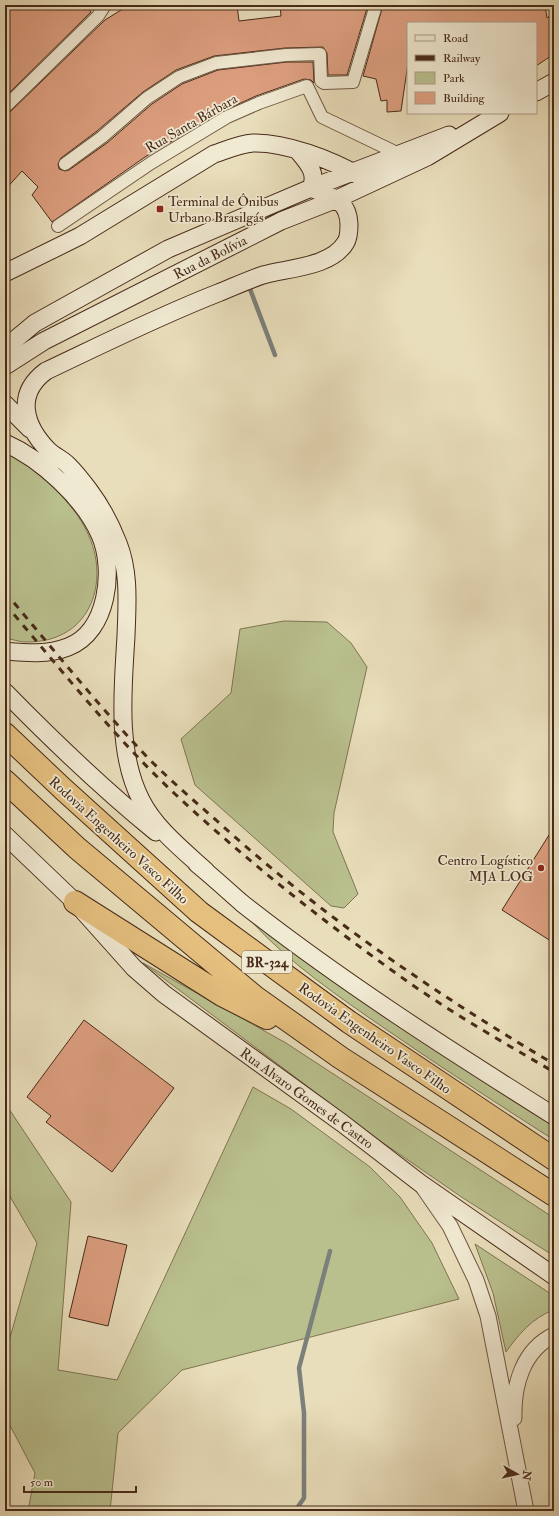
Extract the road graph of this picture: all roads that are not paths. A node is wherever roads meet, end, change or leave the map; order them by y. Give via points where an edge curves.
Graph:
1 (105, 5) edge
2 (376, 5) edge
3 (554, 82) edge
4 (537, 91) edge
5 (5, 107) edge
6 (498, 114) edge
7 (483, 123) junction
8 (298, 151) junction
9 (399, 154) junction
10 (65, 164) dead end
11 (352, 172) junction
12 (370, 183) junction
13 (311, 188) junction
14 (337, 200) junction
15 (58, 226) dead end
16 (5, 273) edge
17 (5, 348) edge
18 (5, 366) edge
19 (5, 404) edge
20 (40, 439) junction
21 (5, 443) edge
22 (5, 651) edge
23 (5, 692) edge
24 (5, 734) edge
25 (5, 781) edge
26 (5, 835) edge
27 (206, 871) junction
28 (75, 902) junction
29 (340, 1058) junction
30 (554, 1116) edge
31 (554, 1159) edge
32 (420, 1183) junction
33 (554, 1196) edge
34 (554, 1276) edge
35 (554, 1334) edge
36 (514, 1451) junction
37 (526, 1511) edge

1 - 5 street via 98,16
2 - 10 street via 353,82 321,81 320,54 216,63 179,77 158,90
3 - 4 main road
6 - 7 main road, Rua da Bolívia
7 - 9 main road, Rua da Bolívia
7 - 12 main road, Rua da Bolívia via 427,157
8 - 11 main road via 325,159
8 - 13 main road via 312,170 314,177
8 - 16 main road via 253,143 214,154 80,236
9 - 11 main road, Rua da Bolívia
9 - 15 street, Rua Santa Bárbara via 322,117 307,86 227,117 151,163
11 - 12 main road
11 - 13 main road, Rua da Bolívia
12 - 14 main road, Rua da Bolívia
13 - 14 main road
13 - 17 main road, Rua da Bolívia via 168,249 35,323
14 - 18 main road, Rua da Bolívia via 281,221 44,341
14 - 20 main road via 347,211 349,230 346,242 329,258 263,276 167,312 37,377 28,392 26,414
19 - 20 main road
20 - 27 main road via 49,451 67,464 89,490 107,517 119,544 127,575 123,710 131,771 141,800 156,821
21 - 22 main road via 40,465 69,490 100,535 107,560 105,600 95,623 83,638 69,647 51,652 32,654
23 - 27 main road via 35,724 135,814
24 - 31 highway, Rodovia Engenheiro Vasco Filho / BR-324 via 199,912 349,1022
25 - 29 highway, BR-324 via 77,848 255,997
26 - 28 main road
27 - 30 main road via 303,949
28 - 29 highway via 222,995
28 - 32 main road, Rua Alvaro Gomes de Castro via 134,968 164,994
29 - 33 highway, BR-324
32 - 34 main road, Rua Alvaro Gomes de Castro
32 - 36 street via 450,1226 476,1280 488,1316
35 - 36 street via 537,1346 528,1358 516,1384
36 - 37 street

